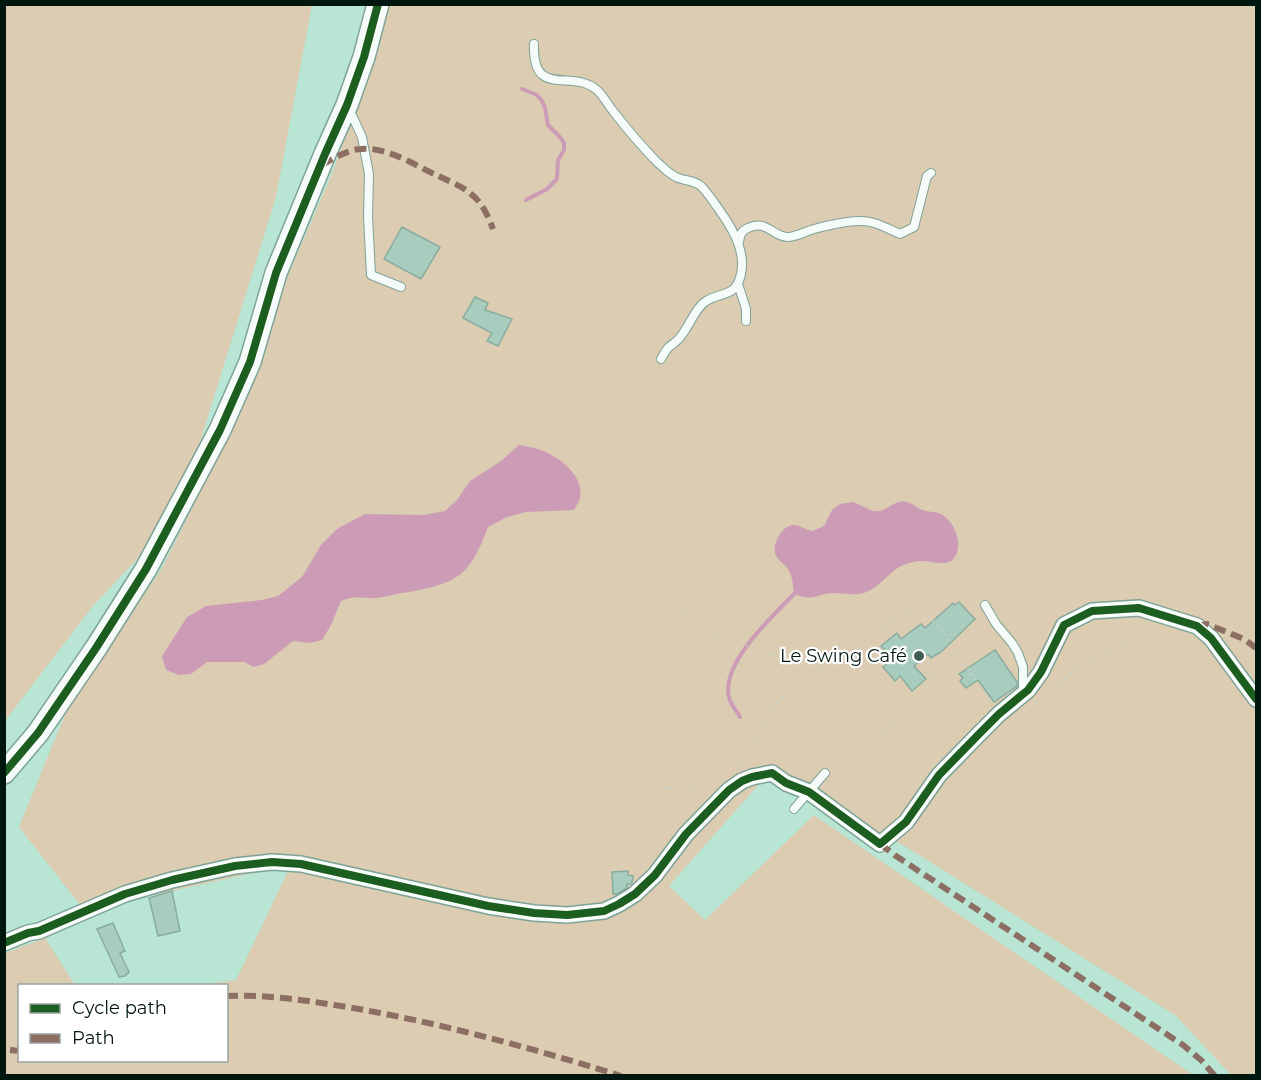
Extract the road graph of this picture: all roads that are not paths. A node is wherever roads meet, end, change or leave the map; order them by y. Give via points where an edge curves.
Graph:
1 (378, 4) edge
2 (534, 44) dead end
3 (347, 105) junction
4 (931, 173) dead end
5 (738, 244) junction
6 (738, 284) junction
7 (401, 287) dead end
8 (746, 321) dead end
9 (661, 359) dead end
10 (985, 605) dead end
11 (1023, 695) junction
12 (1257, 699) edge
13 (4, 773) edge
14 (825, 773) dead end
15 (809, 792) junction
16 (794, 809) dead end
17 (4, 943) edge

1 - 3 street
2 - 5 lane via 533,58 538,71 555,81 590,85 598,90 657,162 676,178 700,185 728,222
3 - 7 lane via 362,136 369,174 371,275
3 - 13 street via 276,273 250,362 220,430 146,569 38,733
4 - 5 lane via 914,227 900,234 862,220 788,237 756,225 741,233
5 - 6 lane
6 - 8 lane
6 - 9 lane via 732,292 701,305
10 - 11 lane via 1018,653 1023,667
11 - 12 street via 1041,672 1064,625 1092,610 1138,608 1197,626 1211,638
11 - 15 street via 939,775 906,822 880,844
14 - 15 lane
15 - 16 lane
15 - 17 street via 772,773 742,781 686,834 649,881 604,911 567,915 488,906 301,864 272,862 172,880 125,894

